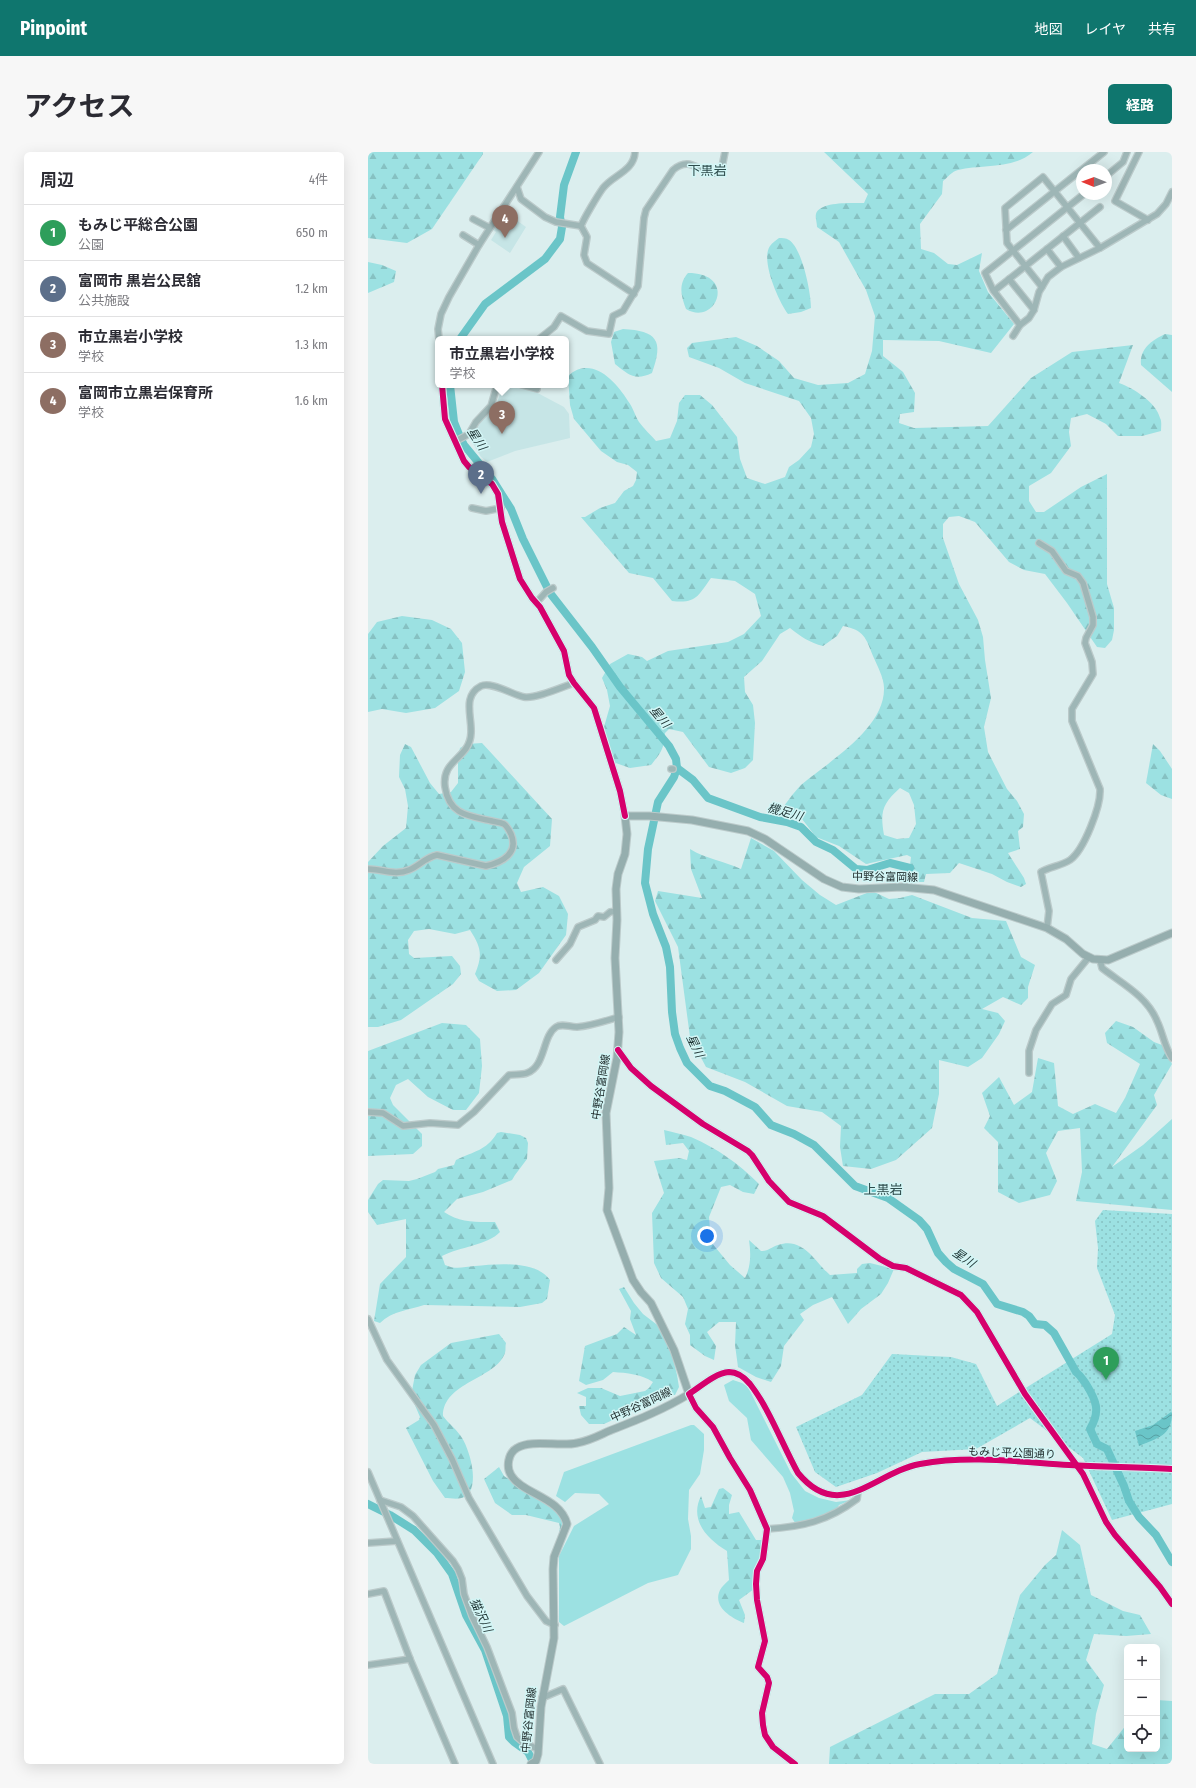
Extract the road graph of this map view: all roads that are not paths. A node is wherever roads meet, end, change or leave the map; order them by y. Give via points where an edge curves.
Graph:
1 (539, 152) edge
2 (635, 152) edge
3 (725, 152) edge
4 (1104, 152) edge
5 (1127, 152) edge
6 (1139, 152) edge
7 (1112, 171) edge
8 (517, 187) junction
9 (1054, 191) junction
10 (1172, 192) edge
11 (1076, 200) edge
12 (1100, 206) dead end
13 (1067, 207) junction
14 (497, 217) junction
15 (473, 219) dead end
16 (1148, 220) junction
17 (504, 222) dead end
18 (1080, 223) junction
19 (581, 226) junction
20 (490, 228) junction
21 (1006, 230) junction
22 (463, 235) dead end
23 (1063, 236) junction
24 (479, 245) junction
25 (1100, 248) junction
26 (1047, 249) junction
27 (1013, 251) junction
28 (1079, 258) junction
29 (1026, 266) junction
30 (1061, 267) junction
31 (1009, 279) junction
32 (1042, 287) junction
33 (994, 291) junction
34 (634, 294) junction
35 (1034, 310) junction
36 (1020, 325) junction
37 (439, 336) edge
38 (543, 336) edge
39 (1013, 336) dead end
40 (442, 388) edge
41 (496, 388) edge
42 (533, 388) edge
43 (537, 389) dead end
44 (456, 441) junction
45 (472, 508) dead end
46 (501, 508) junction
47 (1039, 543) dead end
48 (553, 588) dead end
49 (536, 602) junction
50 (574, 683) junction
51 (625, 816) junction
52 (368, 869) edge
53 (617, 911) junction
54 (1047, 928) junction
55 (1172, 933) edge
56 (1089, 957) junction
57 (556, 960) dead end
58 (1100, 960) junction
59 (619, 1018) junction
60 (618, 1050) junction
61 (1172, 1058) edge
62 (1029, 1073) dead end
63 (368, 1112) edge
64 (368, 1319) edge
65 (688, 1394) junction
66 (1078, 1465) junction
67 (1172, 1469) edge
68 (368, 1472) edge
69 (858, 1492) junction
70 (380, 1500) junction
71 (767, 1529) junction
72 (397, 1541) junction
73 (368, 1543) edge
74 (368, 1594) edge
75 (1172, 1604) edge
76 (554, 1625) junction
77 (410, 1659) junction
78 (368, 1664) edge
79 (542, 1698) junction
80 (538, 1749) junction
81 (534, 1763) edge
82 (455, 1764) edge
83 (493, 1764) edge
84 (600, 1764) edge
85 (795, 1764) edge

1 - 8 street
2 - 19 street via 631,165 602,190
3 - 34 street via 722,167 715,173 691,164 678,166 672,170 649,204 644,218 638,286
4 - 9 street
5 - 7 street via 1123,162
6 - 16 street via 1115,202
8 - 14 street
8 - 19 street via 521,199 544,217 556,222
9 - 13 street
9 - 21 street
9 - 21 street via 1043,177 1005,208
10 - 16 street via 1166,204
11 - 13 street
12 - 18 street
13 - 18 street
13 - 27 street
14 - 17 street
14 - 20 street
15 - 20 street
16 - 25 street
18 - 23 street
18 - 25 street
19 - 34 street via 587,237 584,255 587,264
20 - 24 street
21 - 27 street via 1007,243
22 - 24 street
23 - 26 street
23 - 28 street
24 - 37 street via 441,314
25 - 28 street
26 - 29 street
26 - 30 street
27 - 29 street
27 - 33 street via 985,273
28 - 30 street
29 - 31 street
29 - 32 street
30 - 32 street via 1048,277
31 - 33 street
31 - 35 street
32 - 35 street
33 - 36 street
34 - 38 street via 623,311 613,316 609,334 587,331 561,316 554,327
35 - 36 street
36 - 39 street
40 - 44 street via 445,419
41 - 44 street via 491,406 469,434
42 - 43 street
44 - 46 street via 464,461 492,484 498,494
45 - 46 street via 486,511
46 - 49 street via 502,522 520,579
47 - 54 street via 1052,551 1066,571 1081,579 1093,617 1093,625 1085,643 1092,662 1093,674 1071,714 1100,789 1100,798 1091,827 1070,860 1041,872 1049,916
48 - 49 street
49 - 50 street via 564,651 569,675
50 - 51 street via 594,708 620,791
50 - 52 street via 526,697 483,685 470,697 470,741 466,750 447,768 445,787 452,806 458,812 504,824 514,842 508,856 486,866 437,855 401,872
51 - 53 main road, 中野谷富岡線 via 626,849 617,882
51 - 54 main road, 中野谷富岡線 via 698,821 748,831 765,839 824,879 842,887 934,890
53 - 57 street via 610,912 604,917 598,916 595,920 578,927 570,944
53 - 59 main road, 中野谷富岡線 via 614,958
54 - 56 main road, 中野谷富岡線
55 - 58 main road, 中野谷富岡線 via 1108,960
56 - 58 main road, 中野谷富岡線
56 - 62 street via 1071,979 1066,995 1052,1004 1036,1030 1029,1051
58 - 61 street via 1102,968 1139,995 1152,1012
59 - 60 main road, 中野谷富岡線
59 - 63 street via 577,1026 555,1027 549,1034 541,1060 532,1070 528,1073 509,1075 458,1125 430,1123 403,1126 383,1113
60 - 65 main road, 中野谷富岡線 via 606,1113 609,1188 607,1210 633,1280 651,1303 674,1350
60 - 66 street via 631,1068 651,1086 702,1124 748,1151 769,1181 789,1202 823,1216 880,1259 893,1266 906,1268 961,1295 977,1312 1025,1394
64 - 76 street via 387,1360 434,1425 469,1498 526,1596 546,1621
65 - 69 street, もみじ平公園通り via 719,1375 728,1372 741,1376 756,1393 803,1479 825,1494 848,1495
65 - 71 street via 696,1408 713,1427 750,1490
65 - 76 main road, 中野谷富岡線 via 665,1408 595,1438 576,1444 525,1446 517,1448 510,1456 508,1462 511,1476 564,1515 566,1524 552,1569
66 - 67 street, もみじ平公園通り
66 - 69 street, もみじ平公園通り via 1000,1461 937,1462 895,1471
66 - 75 street via 1114,1535
68 - 70 street
69 - 71 street via 857,1499 826,1519 797,1527
70 - 72 street
70 - 80 street via 401,1507 413,1516 453,1561 462,1578 464,1594 472,1616 487,1647 512,1713 517,1737
71 - 85 street via 763,1560 757,1571 756,1584 765,1641 758,1667 769,1683 763,1709 763,1725 765,1735 773,1747
72 - 73 street
72 - 83 street
74 - 77 street via 384,1591
76 - 79 main road, 中野谷富岡線
77 - 78 street
77 - 82 street
79 - 80 main road, 中野谷富岡線
79 - 84 street via 563,1688
80 - 81 main road, 中野谷富岡線

